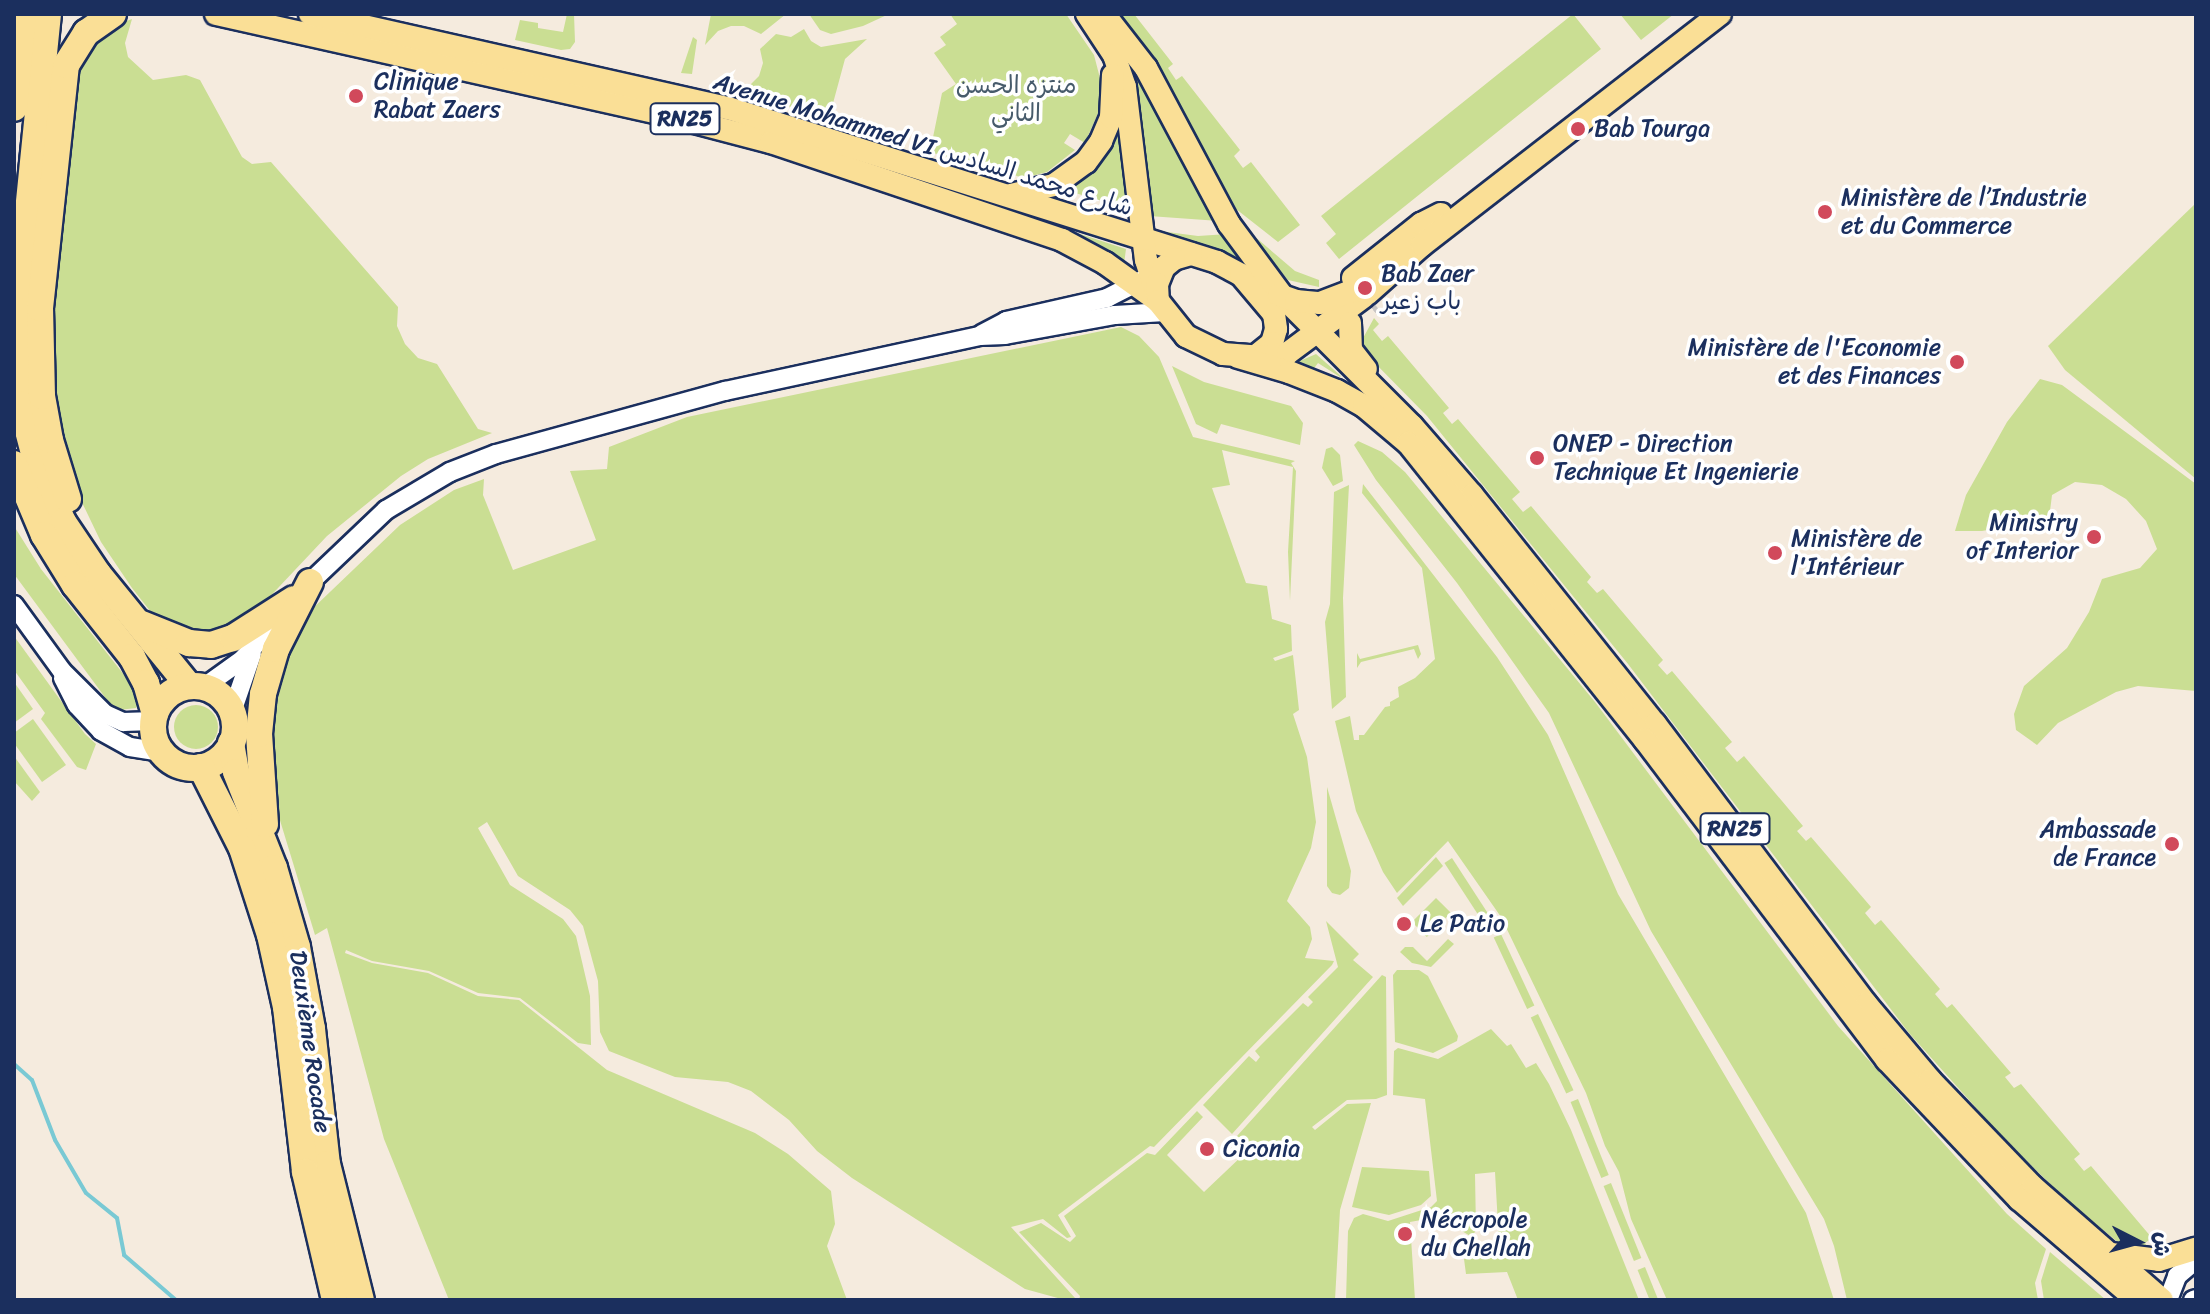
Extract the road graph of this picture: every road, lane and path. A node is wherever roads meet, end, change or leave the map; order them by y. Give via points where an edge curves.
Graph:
1 (23, 14) edge
2 (48, 14) edge
3 (113, 14) edge
4 (216, 14) edge
5 (310, 14) edge
6 (1087, 14) edge
7 (1104, 14) edge
8 (1696, 14) edge
9 (1720, 14) edge
10 (1107, 43) junction
11 (1638, 69) junction
12 (14, 108) edge
13 (1001, 194) junction
14 (1144, 241) junction
15 (1191, 254) junction
16 (1155, 289) junction
17 (1269, 289) junction
18 (1362, 292) junction
19 (1350, 323) junction
20 (980, 336) junction
21 (1318, 341) junction
22 (1252, 360) junction
23 (1378, 392) junction
24 (14, 464) edge
25 (23, 500) edge
26 (80, 549) junction
27 (302, 590) junction
28 (14, 605) edge
29 (136, 620) junction
30 (255, 648) junction
31 (62, 671) junction
32 (196, 687) junction
33 (232, 712) junction
34 (154, 717) junction
35 (231, 743) junction
36 (162, 752) junction
37 (201, 767) junction
38 (270, 856) junction
39 (2196, 1249) edge
40 (2106, 1253) junction
41 (2196, 1260) edge
42 (335, 1300) edge
43 (361, 1300) edge
44 (2137, 1300) edge
45 (2165, 1300) edge

1 - 12 highway
2 - 26 highway via 18,311 18,373 37,465
3 - 26 highway via 86,33 66,65 40,308 45,418
4 - 16 main road, Avenue Mohammed VI شارع محمد السادس / RN25 via 771,142 1047,234
5 - 13 main road, Avenue Mohammed VI شارع محمد السادس / RN25 via 728,108
6 - 10 main road
7 - 17 main road via 1146,68
8 - 11 main road
9 - 11 main road
10 - 13 main road via 1114,103 1094,152 1054,185
10 - 14 main road via 1127,95
11 - 18 main road via 1441,214
11 - 18 main road via 1432,239 1424,253
13 - 14 main road, Avenue Mohammed VI شارع محمد السادس / RN25
14 - 15 main road, Avenue Mohammed VI شارع محمد السادس / RN25
14 - 16 main road
15 - 16 main road via 1174,259
15 - 17 main road, Avenue Mohammed VI شارع محمد السادس / RN25
16 - 20 street via 1006,321
16 - 20 street via 1115,315
16 - 22 main road, Avenue Mohammed VI شارع محمد السادس / RN25 via 1196,343
17 - 18 main road via 1320,303
17 - 21 main road, RN25
17 - 22 main road via 1276,329 1267,349
18 - 19 main road
18 - 21 main road
19 - 21 main road
19 - 23 main road via 1351,350
20 - 27 street via 725,391 472,462 386,510
21 - 22 main road, RN25
21 - 23 main road, RN25
22 - 44 main road, RN25 via 1337,391 1408,443 1645,740 1887,1060 2019,1199
23 - 40 main road, RN25 via 1443,460 1593,644 1897,1043 1997,1152
24 - 25 highway
25 - 34 highway via 75,585 140,670
26 - 29 highway
27 - 29 highway via 233,638 211,645 178,640
27 - 30 street
27 - 38 highway via 263,694 260,764
28 - 31 street
29 - 32 highway
30 - 32 street
30 - 33 street
31 - 34 street via 113,719
31 - 36 street via 70,694 101,731 130,747
32 - 33 highway via 218,694
32 - 34 highway via 168,695
33 - 35 highway
34 - 36 highway
35 - 37 highway via 216,761
35 - 38 highway, Deuxième Rocade via 239,782
36 - 37 highway via 180,765
37 - 42 highway, Deuxième Rocade via 242,848 270,935 287,1019 305,1172
38 - 43 highway, Deuxième Rocade via 303,974 327,1164
39 - 40 main road via 2147,1260
40 - 45 main road, RN25
41 - 45 street via 2177,1276

